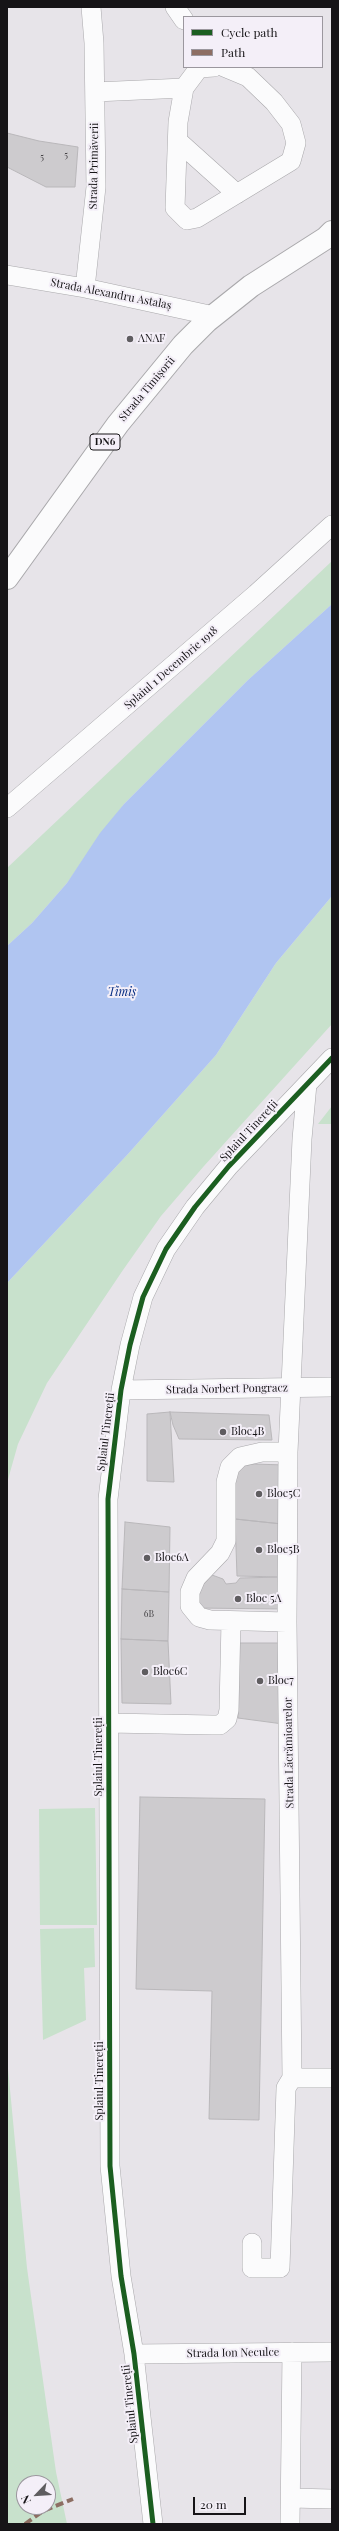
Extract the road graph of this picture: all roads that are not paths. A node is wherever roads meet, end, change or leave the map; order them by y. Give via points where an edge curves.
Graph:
1 (91, 7) edge
2 (174, 7) edge
3 (183, 19) edge
4 (203, 68) edge
5 (226, 68) edge
6 (184, 88) junction
7 (95, 92) junction
8 (178, 141) junction
9 (237, 194) junction
10 (330, 236) edge
11 (7, 275) edge
12 (85, 288) junction
13 (214, 316) junction
14 (332, 525) edge
15 (7, 578) edge
16 (7, 808) edge
17 (332, 1058) edge
18 (307, 1084) junction
19 (332, 1387) edge
20 (289, 1388) junction
21 (121, 1390) junction
22 (288, 1452) junction
23 (231, 1621) junction
24 (287, 1622) junction
25 (109, 1723) junction
26 (292, 2078) junction
27 (332, 2078) edge
28 (252, 2242) dead end
29 (292, 2352) junction
30 (332, 2352) edge
31 (134, 2354) junction
32 (291, 2498) junction
33 (332, 2499) edge
34 (153, 2524) edge
35 (290, 2524) edge

1 - 7 street, Strada Primăverii
2 - 3 street
4 - 6 street
5 - 9 street via 248,77 274,102 291,124 296,143 290,161
6 - 7 street
6 - 8 street via 178,122
7 - 12 street, Strada Primăverii via 96,187
8 - 9 street
8 - 9 street via 175,208 187,220 197,218
10 - 13 main road, Strada Timișorii / DN6 via 251,286
11 - 12 street, Strada Alexandru Astalaș
12 - 13 street, Strada Alexandru Astalaș
13 - 15 main road, Strada Timișorii / DN6 via 183,345 118,424
14 - 16 street, Splaiul 1 Decembrie 1918 via 256,594
17 - 18 street, Splaiul Tinereții
18 - 20 street, Strada Lăcrămioarelor
18 - 21 street, Splaiul Tinereții via 229,1166 195,1207 166,1249 143,1297
19 - 20 street, Strada Norbert Pongracz
20 - 21 street, Strada Norbert Pongracz
20 - 22 street, Strada Lăcrămioarelor
21 - 25 street, Splaiul Tinereții via 108,1499
22 - 23 street via 262,1452 240,1457 230,1467 226,1482 226,1541 220,1553 196,1578 190,1592 190,1606 199,1617
22 - 24 street, Strada Lăcrămioarelor
23 - 24 street
23 - 25 street via 229,1710 227,1719 220,1725
24 - 26 street, Strada Lăcrămioarelor
25 - 31 street, Splaiul Tinereții via 110,2166 121,2276
26 - 27 street
26 - 28 street, Strada Lăcrămioarelor via 286,2088 280,2268 252,2268
29 - 30 street, Strada Ion Neculce
29 - 31 street, Strada Ion Neculce
29 - 32 street
31 - 34 street, Splaiul Tinereții
32 - 33 street
32 - 35 street

